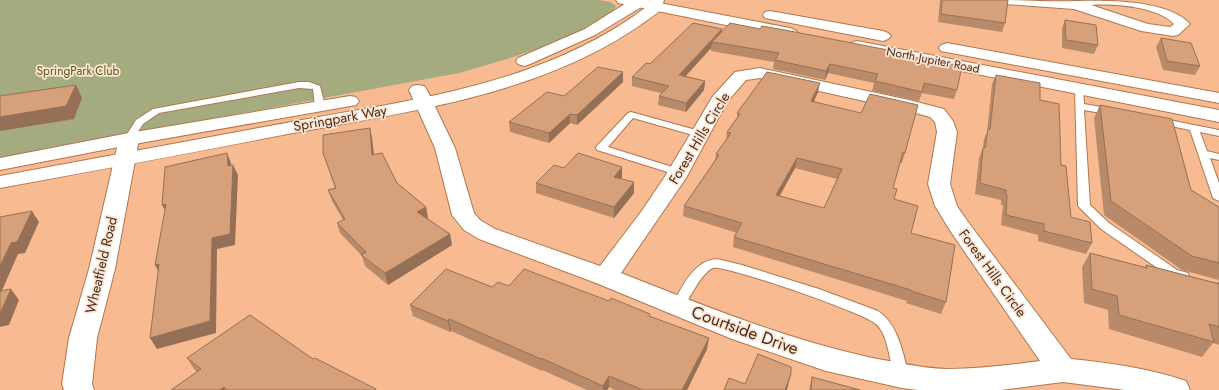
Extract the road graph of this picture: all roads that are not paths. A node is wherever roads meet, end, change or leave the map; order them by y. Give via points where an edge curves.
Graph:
1 (689, 0) edge
2 (1006, 0) edge
3 (643, 2) edge
4 (1076, 5) junction
5 (732, 8) dead end
6 (760, 13) dead end
7 (900, 39) dead end
8 (931, 45) dead end
9 (1079, 89) junction
10 (421, 96) junction
11 (1219, 98) edge
12 (320, 106) junction
13 (1080, 106) junction
14 (1118, 113) edge
15 (1219, 116) edge
16 (1148, 119) edge
17 (1194, 128) junction
18 (1219, 133) edge
19 (700, 134) junction
20 (127, 149) junction
21 (1203, 153) junction
22 (1219, 157) edge
23 (0, 164) edge
24 (678, 172) junction
25 (0, 182) edge
26 (1217, 186) edge
27 (1219, 198) edge
28 (605, 277) junction
29 (1196, 279) edge
30 (678, 306) junction
31 (1063, 370) junction
32 (902, 376) junction
33 (79, 390) edge
34 (1175, 390) edge

1 - 5 street
2 - 4 street
3 - 9 street, North Jupiter Road
3 - 10 street, Springpark Way via 634,24 556,65 504,84
4 - 4 street via 1146,28 1172,32 1182,24 1176,17 1157,8 1126,2 1092,1
6 - 7 street, North Jupiter Road
8 - 11 street, North Jupiter Road
9 - 13 lane
9 - 15 street, North Jupiter Road
10 - 12 street, Springpark Way
10 - 20 street, Springpark Way
10 - 28 street, Courtside Drive via 446,148 463,215 472,225 487,234
12 - 20 street, Springpark Way
12 - 20 lane via 317,88 299,85 156,111 135,126
13 - 14 lane
13 - 29 lane via 1084,206 1105,226 1173,273
16 - 17 lane
17 - 18 lane
17 - 21 lane
19 - 24 street, Forest Hills Circle
19 - 24 lane via 631,115 601,148
19 - 31 street, Forest Hills Circle via 730,86 741,76 760,73 909,104 937,113 944,121 947,132 939,184 946,206
20 - 23 street, Springpark Way
20 - 25 street, Springpark Way
20 - 33 street, Wheatfield Road via 102,269 83,338 77,384
21 - 22 lane
21 - 26 lane
24 - 28 street, Forest Hills Circle
26 - 27 lane
28 - 30 street, Courtside Drive
30 - 32 street, Courtside Drive via 826,359
30 - 32 lane via 701,272 710,264 718,263 738,268 858,308 880,318 890,334
31 - 32 street, Courtside Drive via 991,379 946,381
31 - 34 street, Courtside Drive via 1118,376

